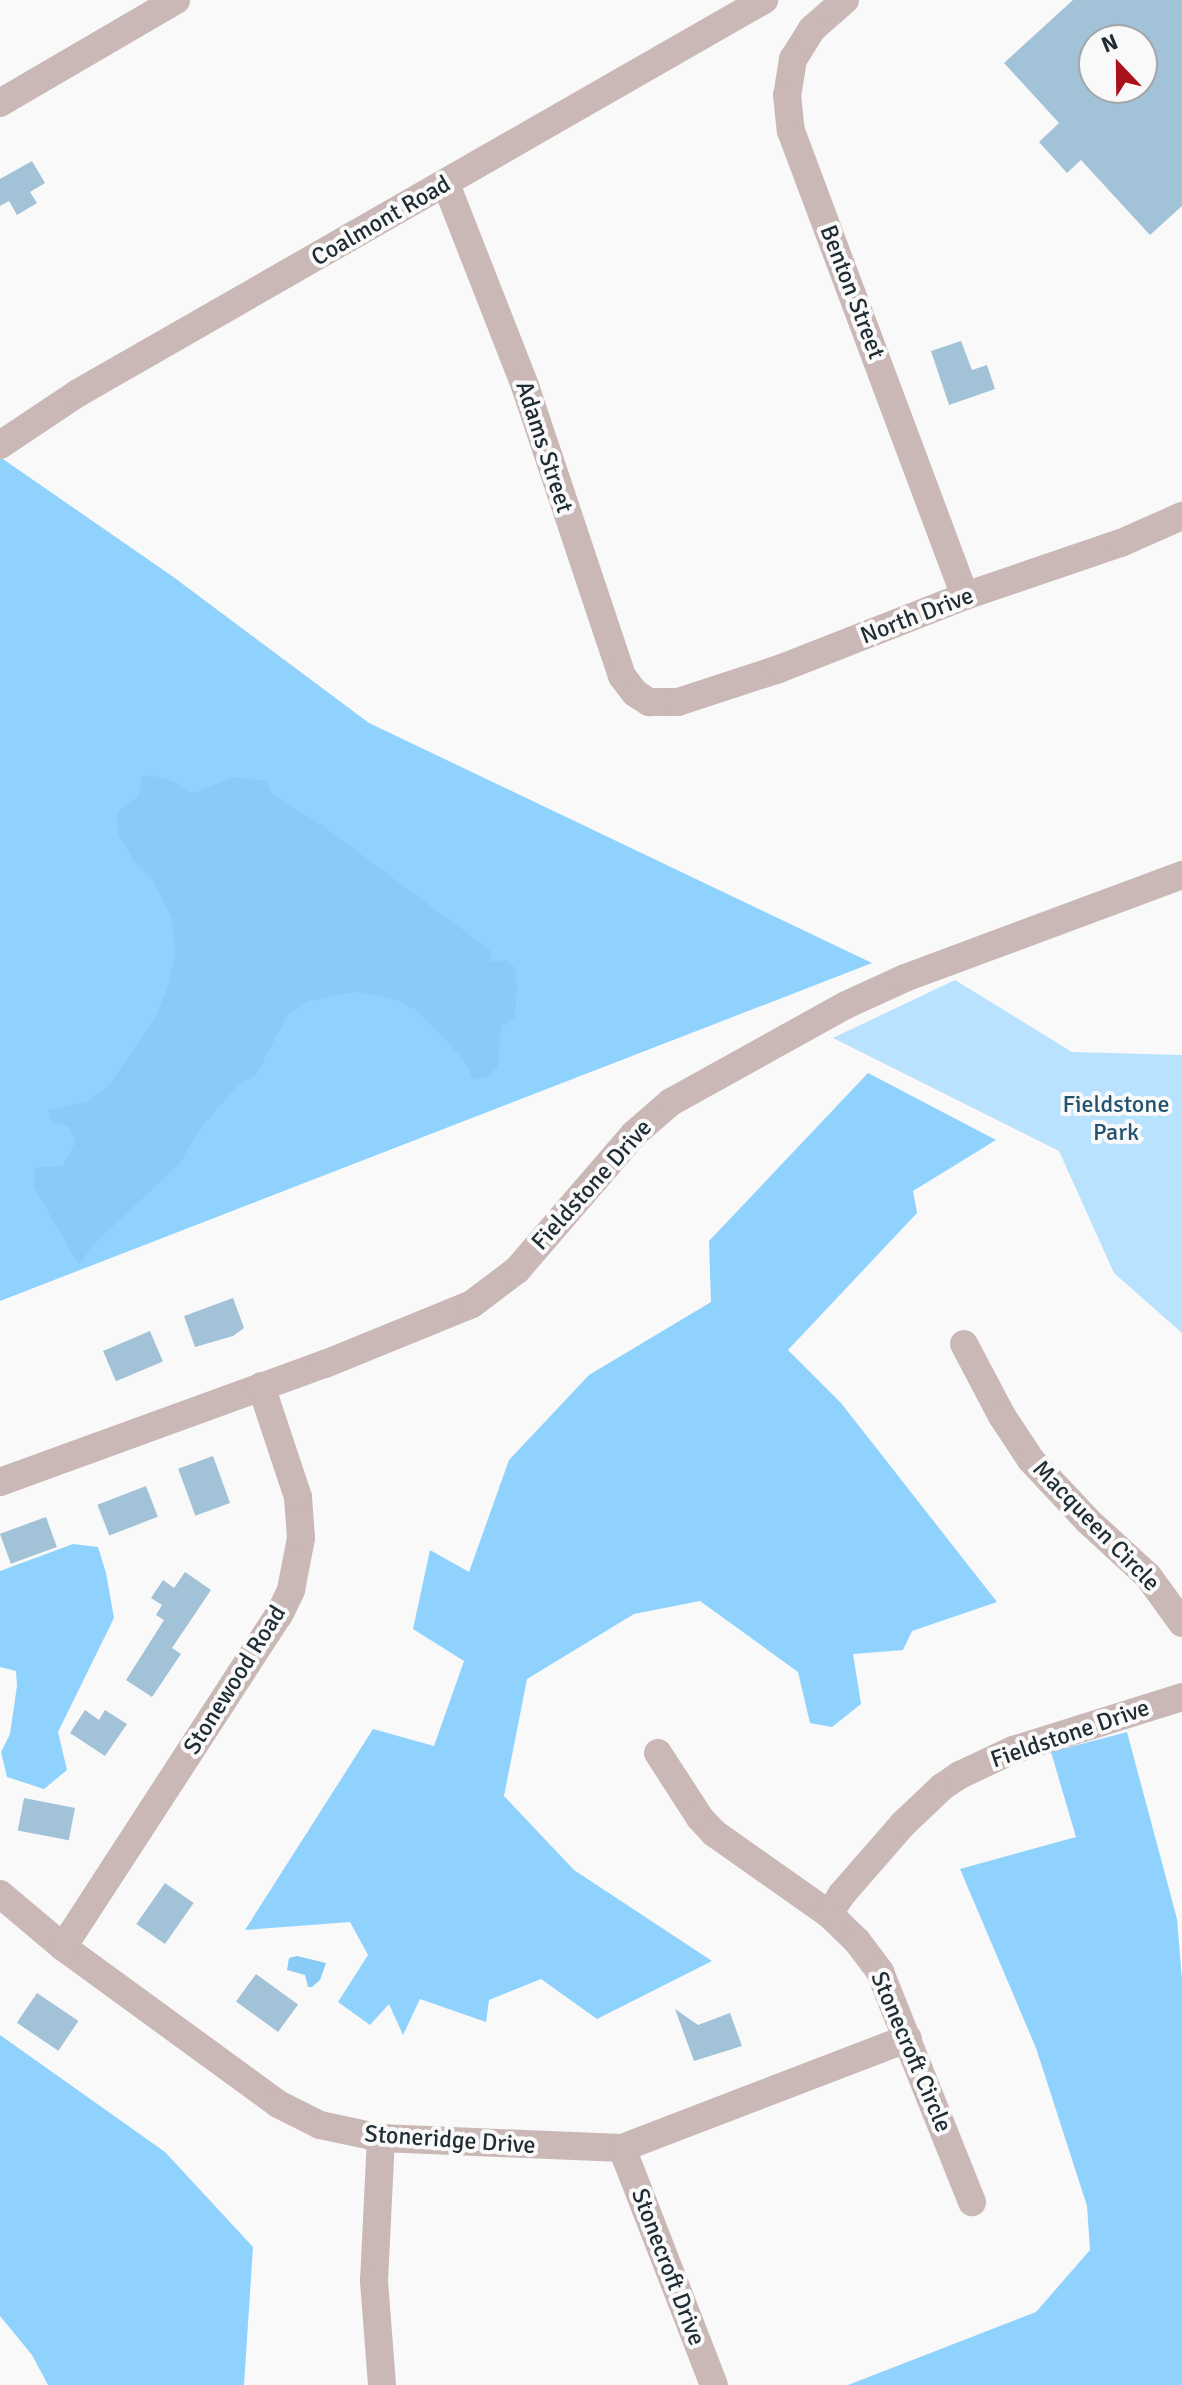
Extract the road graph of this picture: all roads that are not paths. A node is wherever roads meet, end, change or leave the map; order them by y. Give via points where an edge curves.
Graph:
1 (176, 0) edge
2 (845, 0) edge
3 (754, 3) edge
4 (0, 103) edge
5 (446, 184) junction
6 (0, 445) edge
7 (1182, 516) edge
8 (965, 596) junction
9 (649, 702) joint
10 (1182, 875) edge
11 (964, 1344) dead end
12 (261, 1386) junction
13 (0, 1482) edge
14 (1182, 1623) edge
15 (1182, 1697) edge
16 (658, 1753) dead end
17 (0, 1894) edge
18 (829, 1914) junction
19 (63, 1947) junction
20 (908, 2038) junction
21 (381, 2138) junction
22 (622, 2148) junction
23 (972, 2202) dead end
24 (382, 2385) edge
25 (714, 2385) edge

1 - 4 street
2 - 8 street, Benton Street via 812,29 793,59 787,95 791,131
3 - 5 street, Coalmont Road
5 - 6 street, Coalmont Road via 78,393
5 - 9 street, Adams Street via 525,386 622,676
7 - 8 street, North Drive via 1121,543
8 - 9 street, North Drive via 779,669 678,702
10 - 12 street, Fieldstone Drive via 905,978 704,1083 651,1117 490,1294 444,1318
11 - 14 street, Macqueen Circle via 1031,1460 1148,1576
12 - 13 street, Fieldstone Drive
12 - 19 street, Stonewood Road via 298,1497 301,1538 291,1590
15 - 18 street, Fieldstone Drive via 1013,1750 960,1775 903,1824
16 - 18 street, Stonecroft Circle via 714,1833
17 - 19 street, Stoneridge Drive
18 - 20 street, Stonecroft Circle via 880,1972
19 - 21 street, Stoneridge Drive via 278,2104 320,2125
20 - 22 street, Stoneridge Drive
20 - 23 street, Stonecroft Circle
21 - 22 street, Stoneridge Drive
21 - 24 street via 374,2281
22 - 25 street, Stonecroft Drive

